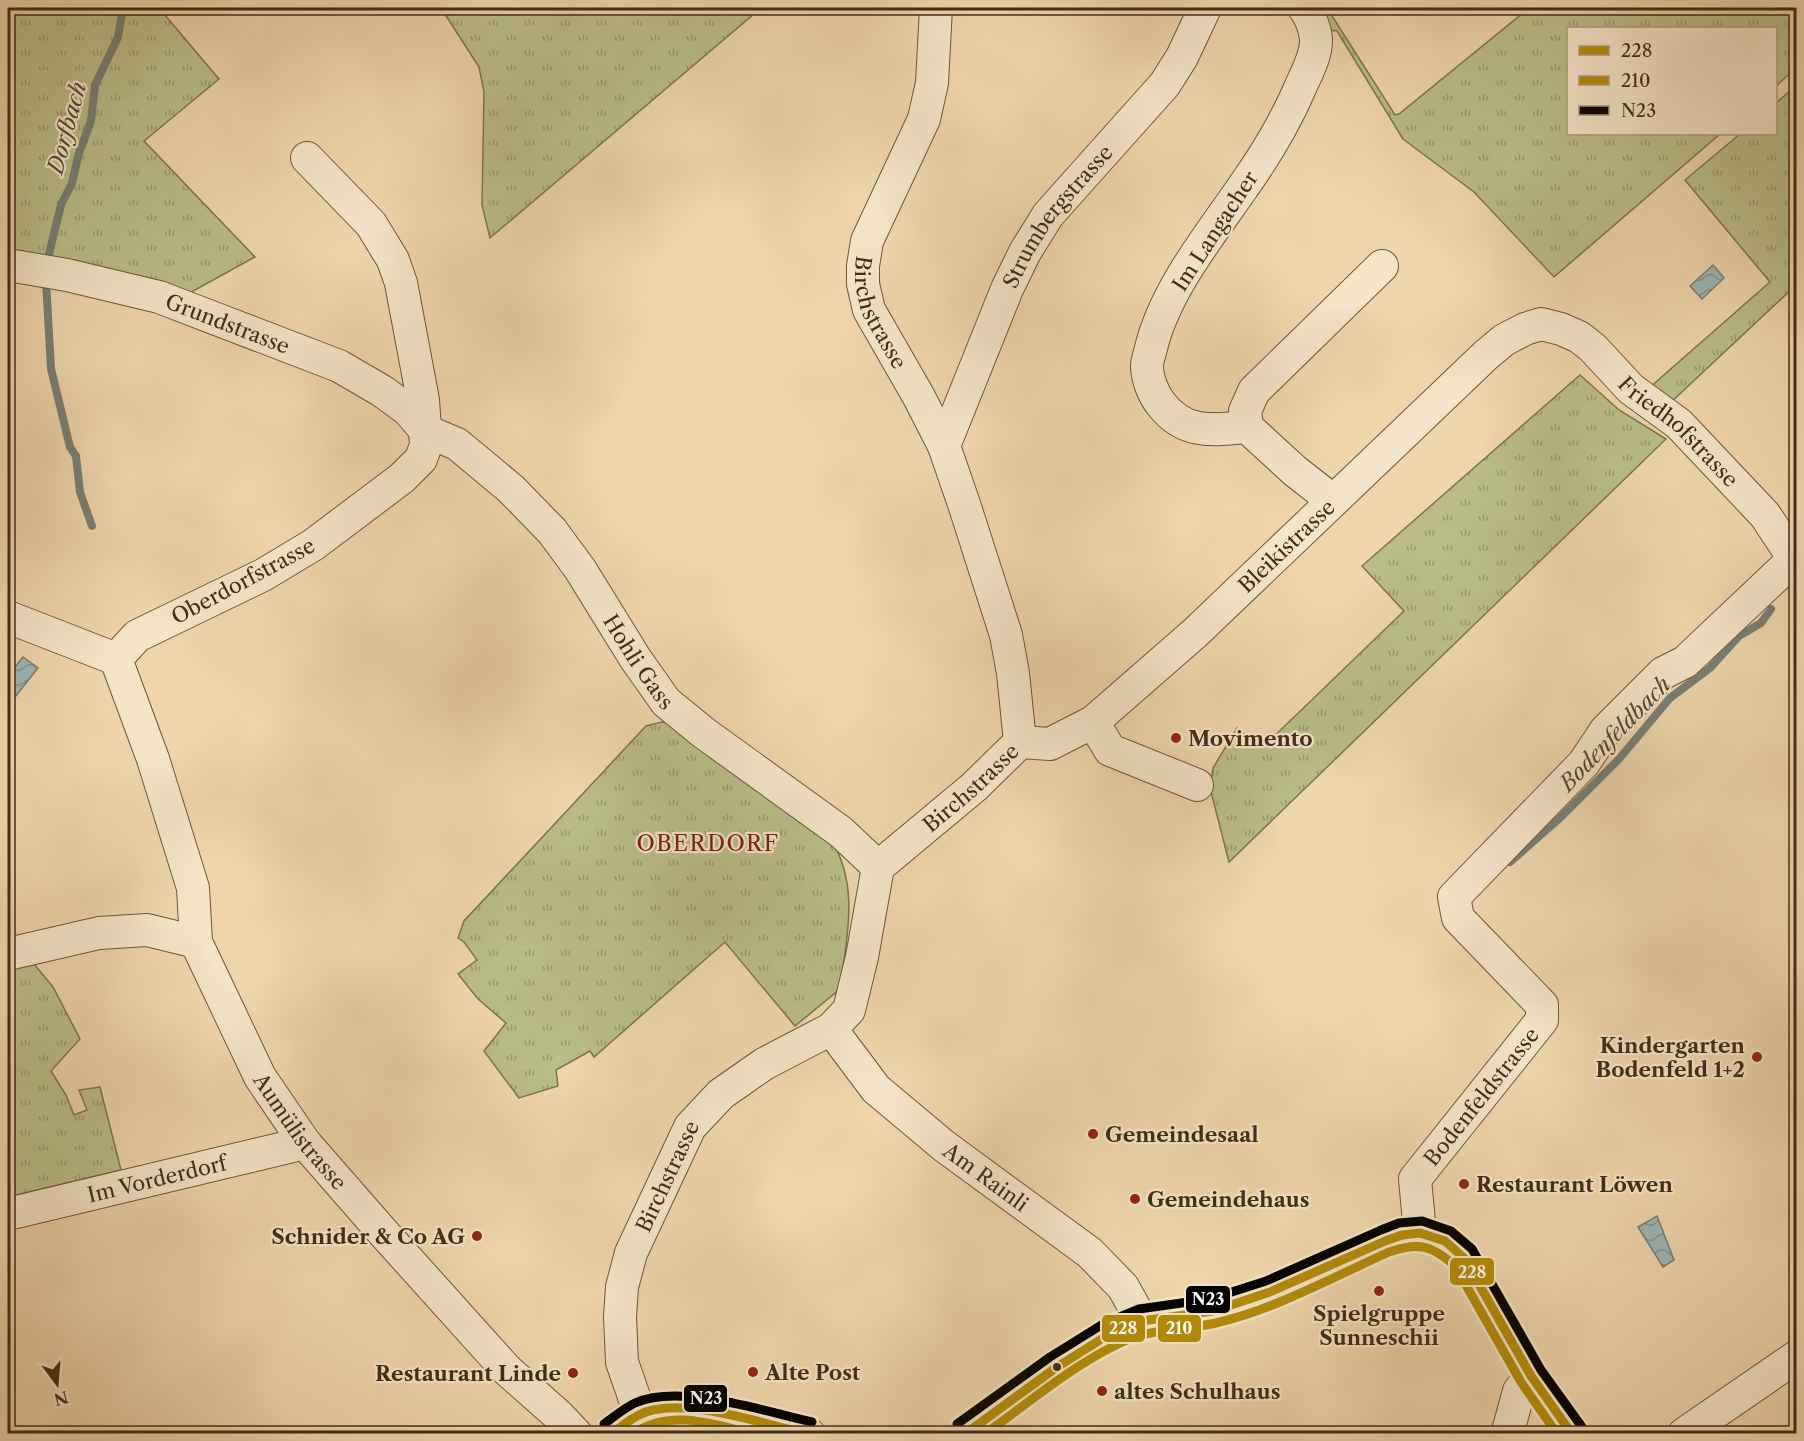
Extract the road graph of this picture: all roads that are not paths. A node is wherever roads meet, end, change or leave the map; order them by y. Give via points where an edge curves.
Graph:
1 (936, 8) edge
2 (1205, 8) edge
3 (1304, 8) edge
4 (307, 158) dead end
5 (8, 265) edge
6 (1382, 266) dead end
7 (1541, 324) joint
8 (1247, 427) junction
9 (426, 431) junction
10 (944, 446) junction
11 (1332, 500) junction
12 (1795, 560) edge
13 (8, 617) edge
14 (116, 659) junction
15 (1093, 722) junction
16 (1020, 742) junction
17 (1197, 785) dead end
18 (879, 867) junction
19 (196, 942) junction
20 (8, 954) edge
21 (831, 1029) junction
22 (305, 1143) junction
23 (8, 1214) edge
24 (1420, 1233) junction
25 (1142, 1321) junction
26 (1797, 1357) edge
27 (1531, 1376) junction
28 (640, 1414) junction
29 (1564, 1423) edge
30 (1507, 1432) edge
31 (576, 1434) edge
32 (611, 1434) edge
33 (808, 1434) edge
34 (964, 1434) edge
35 (1684, 1434) edge

1 - 10 street, Birchstrasse via 932,83 924,119 867,241 863,284 869,310
2 - 10 street, Strumbergstrasse via 1165,84 1048,215 1025,252
3 - 8 street, Im Langacher via 1316,40 1310,66 1287,117 1197,251 1162,316 1147,365 1154,395 1178,421 1210,430
4 - 9 street, Oberdorfstrasse via 371,224 393,260 401,283
5 - 9 street, Grundstrasse via 159,297 339,366 382,390 408,410
6 - 8 street via 1254,391 1245,411
7 - 11 street, Bleikistrasse via 1498,345
7 - 12 street, Friedhofstrasse via 1579,337 1631,389 1679,424 1765,515
8 - 11 street
9 - 14 street, Oberdorfstrasse via 421,459 314,545 263,575 137,636
9 - 18 street, Hohli Gass via 457,444 511,489 552,531 666,702 841,832
10 - 16 street, Birchstrasse via 1006,635
11 - 15 street, Bleikistrasse via 1195,633
12 - 24 street, Bodenfeldstrasse via 1685,662 1663,673 1606,730 1584,763 1454,897 1458,918 1542,1005 1542,1020 1415,1179
13 - 14 street
14 - 19 street via 153,759 193,888
15 - 16 street, Bleikistrasse via 1050,744
15 - 17 street via 1110,750
16 - 18 street, Birchstrasse via 974,787
18 - 21 street, Birchstrasse via 849,1010
19 - 20 street via 147,930 99,933
19 - 22 street, Aumülistrasse via 260,1077
21 - 25 street, Am Rainli via 876,1089 944,1146 1090,1253 1123,1287
21 - 28 street, Birchstrasse via 764,1064 721,1094 690,1127 631,1253 622,1287 622,1362
22 - 23 street, Im Vorderdorf
22 - 31 street, Aumülistrasse via 507,1370
24 - 25 street via 1385,1241 1270,1292 1213,1311
24 - 27 street via 1445,1241 1464,1258
25 - 34 street via 1108,1335 1057,1366
26 - 35 street
27 - 29 street
27 - 30 street via 1519,1391
28 - 32 street
28 - 33 street via 670,1407 699,1409
29 - 30 street

